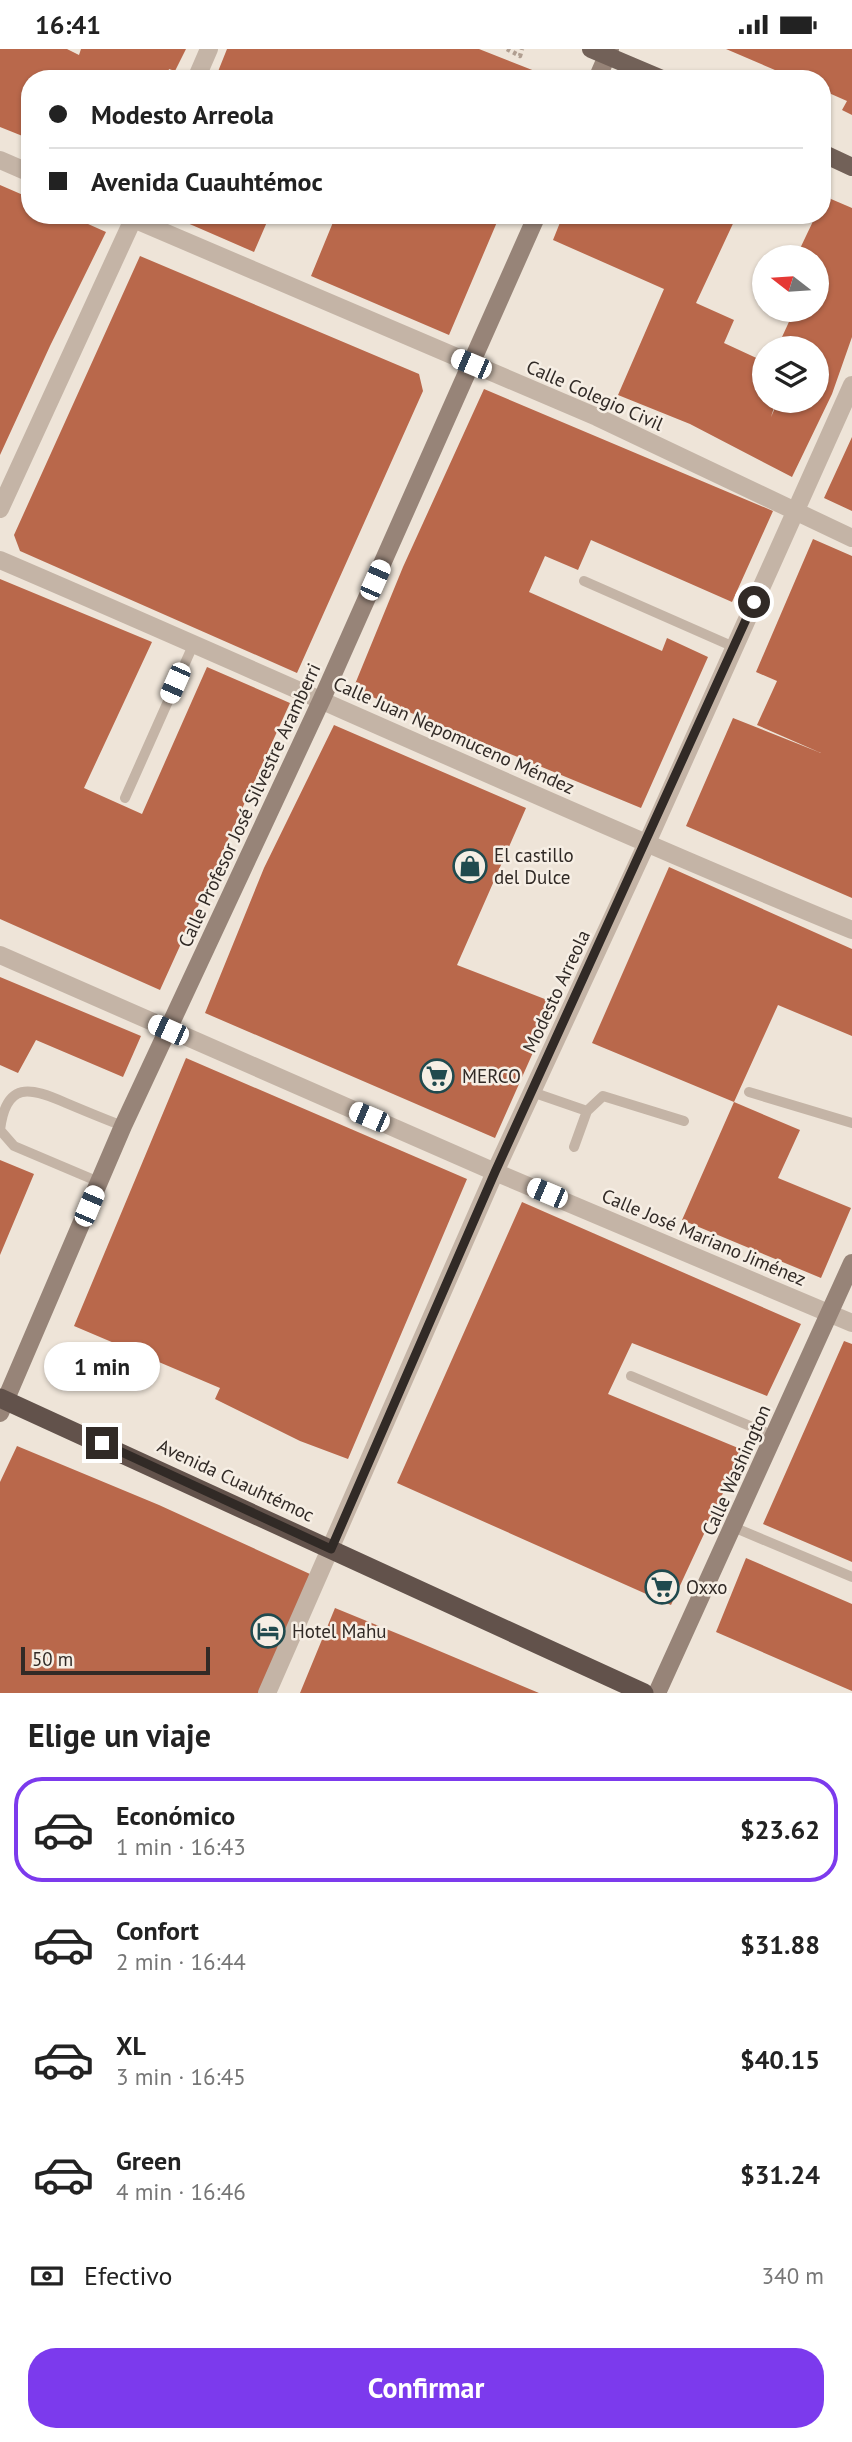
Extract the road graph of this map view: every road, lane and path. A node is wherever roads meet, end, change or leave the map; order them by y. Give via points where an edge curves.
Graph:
1 (209, 49) edge
2 (522, 49) edge
3 (507, 50) edge
4 (602, 52) edge
5 (200, 70) edge
6 (599, 70) edge
7 (642, 70) edge
8 (831, 157) edge
9 (0, 160) edge
10 (852, 167) edge
11 (21, 169) edge
12 (128, 224) edge
13 (147, 224) edge
14 (533, 224) edge
15 (471, 364) junction
16 (852, 385) edge
17 (0, 509) edge
18 (795, 512) junction
19 (852, 538) edge
20 (0, 561) edge
21 (584, 581) dead end
22 (194, 643) junction
23 (734, 647) junction
24 (322, 699) junction
25 (125, 798) dead end
26 (646, 845) junction
27 (852, 930) edge
28 (0, 955) edge
29 (168, 1030) junction
30 (532, 1092) junction
31 (750, 1092) dead end
32 (587, 1111) junction
33 (684, 1121) dead end
34 (852, 1123) edge
35 (123, 1126) junction
36 (574, 1147) dead end
37 (495, 1172) junction
38 (99, 1182) junction
39 (852, 1263) edge
40 (830, 1313) junction
41 (852, 1323) edge
42 (631, 1376) dead end
43 (2, 1404) edge
44 (774, 1436) junction
45 (733, 1527) junction
46 (331, 1549) junction
47 (852, 1577) edge
48 (267, 1693) edge
49 (644, 1693) edge
50 (657, 1693) edge

1 - 5 street
2 - 3 path via 520,56
4 - 6 main road
4 - 7 main road
8 - 10 main road
9 - 11 street
12 - 17 street
13 - 15 street, Calle Colegio Civil
14 - 15 main road, Calle Profesor José Silvestre Aramberri
15 - 18 street, Calle Colegio Civil via 597,417
15 - 24 main road, Calle Profesor José Silvestre Aramberri
16 - 18 street, Modesto Arreola
18 - 19 street, Calle Colegio Civil
18 - 23 street, Modesto Arreola
20 - 22 street, Calle Juan Nepomuceno Méndez
21 - 23 lane
22 - 24 street, Calle Juan Nepomuceno Méndez
22 - 25 lane
23 - 26 street, Modesto Arreola
24 - 26 street, Calle Juan Nepomuceno Méndez
24 - 29 main road, Calle Profesor José Silvestre Aramberri
26 - 27 street, Calle Juan Nepomuceno Méndez
26 - 30 street, Modesto Arreola
28 - 29 street, Calle José Mariano Jiménez
29 - 35 main road, Calle Profesor José Silvestre Aramberri
29 - 37 street, Calle José Mariano Jiménez
30 - 32 lane
30 - 37 street, Modesto Arreola
31 - 34 lane
32 - 33 lane via 603,1096
32 - 36 lane
35 - 38 main road, Calle Profesor José Silvestre Aramberri
35 - 38 lane via 32,1089 15,1094 6,1104 0,1130 14,1146
37 - 40 street, Calle José Mariano Jiménez
37 - 46 street, Modesto Arreola
38 - 43 main road, Calle Profesor José Silvestre Aramberri
39 - 40 main road, Calle Washington
40 - 41 street, Calle José Mariano Jiménez
40 - 44 main road, Calle Washington
42 - 44 lane
43 - 46 highway, Avenida Cuauhtémoc
44 - 45 main road, Calle Washington
45 - 47 lane
45 - 50 main road, Calle Washington
46 - 48 street, Modesto Arreola
46 - 49 highway, Avenida Cuauhtémoc

